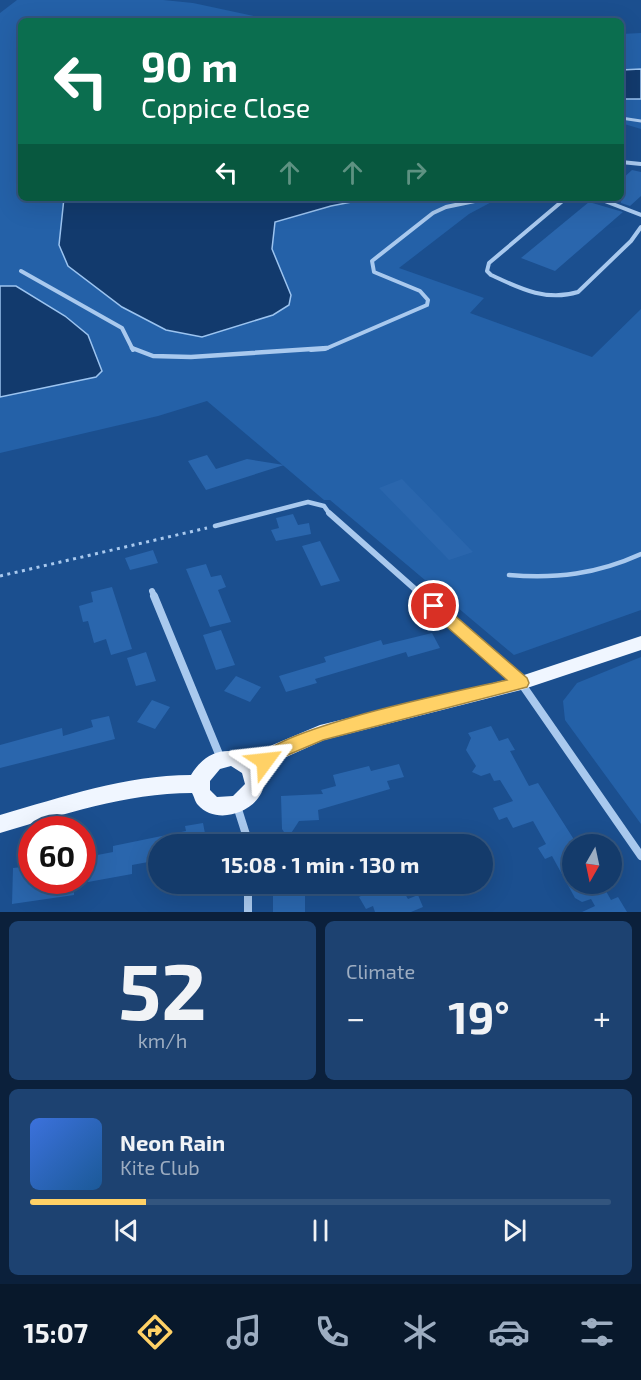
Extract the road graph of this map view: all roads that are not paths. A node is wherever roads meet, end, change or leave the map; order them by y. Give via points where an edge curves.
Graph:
1 (624, 118) edge
2 (641, 121) edge
3 (624, 162) edge
4 (641, 164) edge
5 (475, 201) edge
6 (562, 201) edge
7 (605, 201) edge
8 (641, 214) edge
9 (641, 227) edge
10 (21, 271) dead end
11 (329, 513) joint
12 (215, 526) road end
13 (641, 554) edge
14 (509, 575) dead end
15 (152, 591) dead end
16 (641, 643) edge
17 (521, 683) junction
18 (221, 759) junction
19 (253, 770) junction
20 (199, 784) junction
21 (237, 805) junction
22 (0, 824) edge
23 (246, 834) edge
24 (641, 856) edge
25 (248, 894) edge
26 (248, 912) edge

1 - 2 lane
3 - 4 lane
5 - 10 lane via 433,213 372,261 374,272 420,291 428,300 427,305 325,349 153,356 133,350 122,328
6 - 9 lane via 489,263 487,271 551,298 567,297 578,292
7 - 8 lane
11 - 12 lane via 324,506 308,502
11 - 17 street
13 - 14 lane via 582,575
15 - 18 street
16 - 17 main road
17 - 19 main road via 320,734 277,752
17 - 24 street
18 - 19 main road via 239,760
18 - 20 main road via 203,771
19 - 21 main road via 252,794
20 - 21 main road via 211,803
20 - 22 main road via 157,784 105,794
21 - 23 street
25 - 26 street

